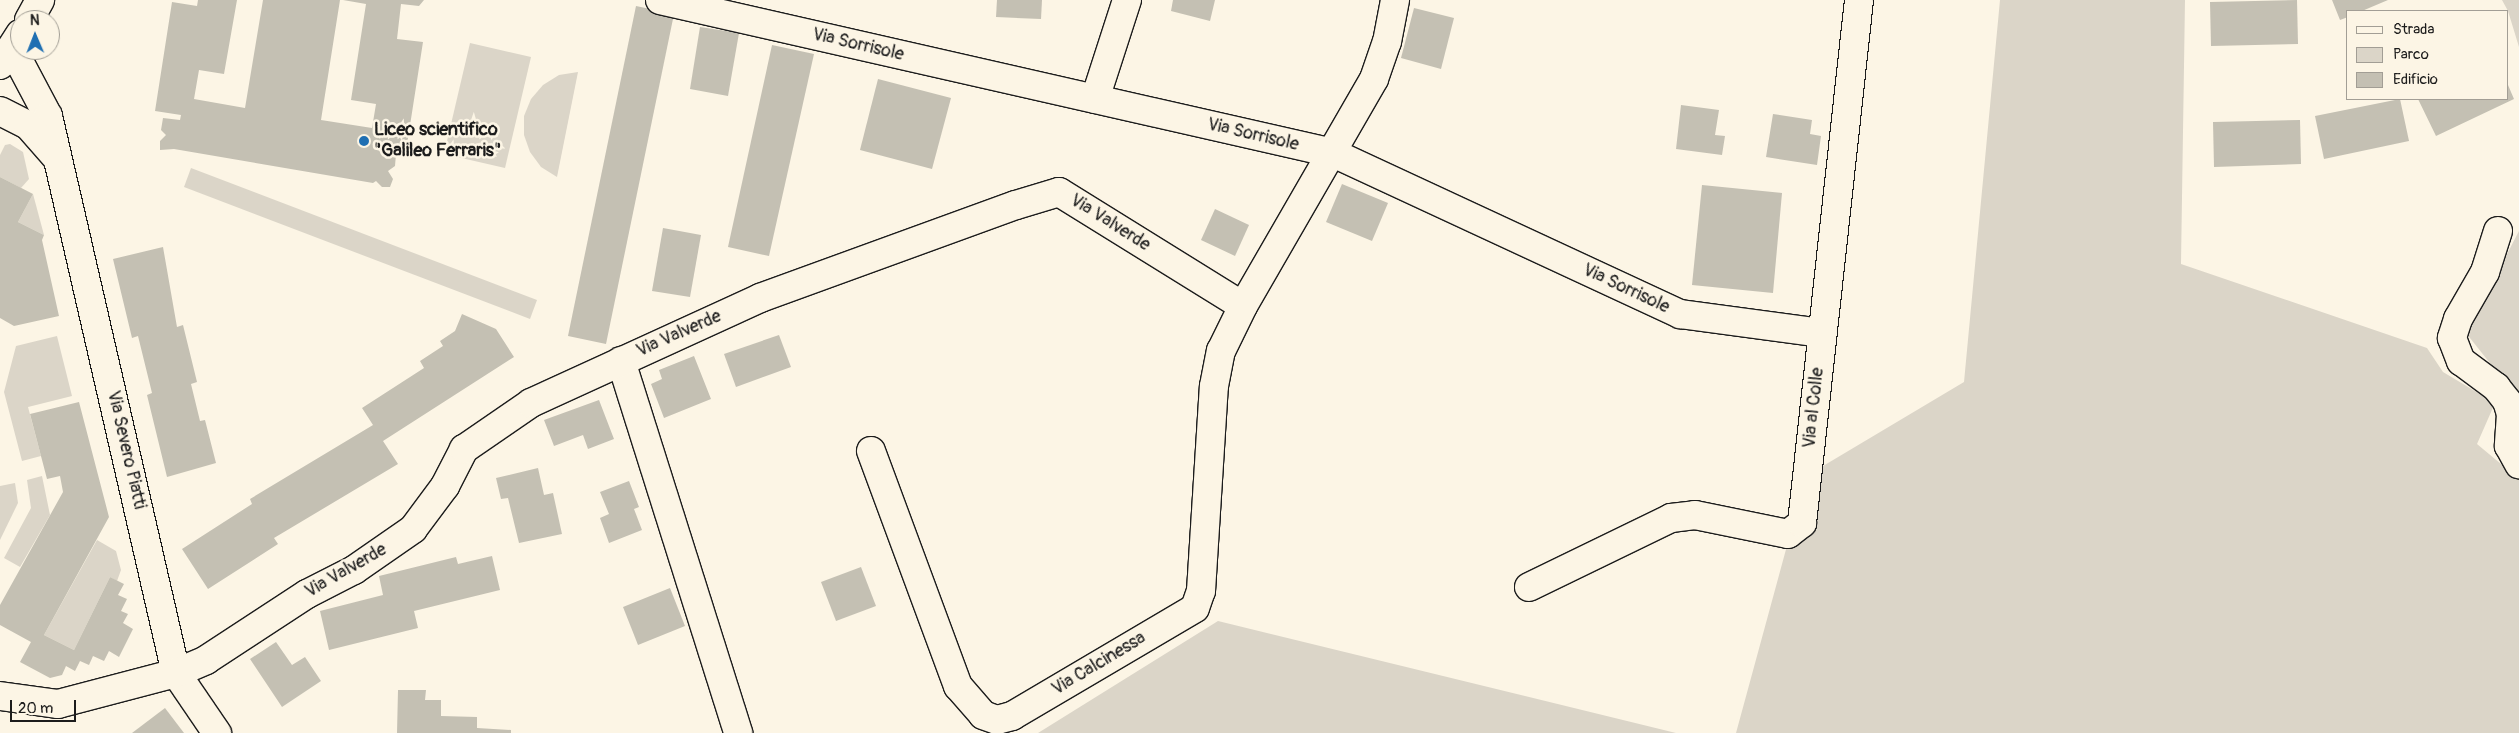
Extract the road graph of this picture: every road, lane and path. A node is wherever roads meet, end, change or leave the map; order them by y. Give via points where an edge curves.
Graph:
1 (660, 0) edge
2 (1127, 0) edge
3 (1395, 0) edge
4 (1859, 0) edge
5 (9, 51) edge
6 (1095, 99) junction
7 (0, 111) edge
8 (1333, 153) junction
9 (54, 156) junction
10 (2498, 231) dead end
11 (1244, 306) junction
12 (1822, 333) junction
13 (620, 361) junction
14 (871, 452) dead end
15 (2519, 464) edge
16 (1528, 587) dead end
17 (176, 673) junction
18 (0, 696) edge
19 (217, 733) edge
20 (738, 733) edge

1 - 6 street, Via Sorrisole
2 - 6 street
3 - 8 street via 1387,42 1374,79
4 - 12 street, Via al Colle
5 - 9 street, Via Severo Piatti via 41,99
6 - 8 street, Via Sorrisole
7 - 9 street, Via Severo Piatti via 28,125
8 - 11 street
8 - 12 street, Via Sorrisole via 1680,314
9 - 17 street, Via Severo Piatti
10 - 15 street via 2485,272 2458,319 2452,338 2461,360 2496,387 2507,401 2511,414 2509,446
11 - 13 street, Via Valverde via 1059,192 1016,204 760,298
11 - 14 street, Via Calcinessa via 1221,351 1214,386 1201,591 1195,608 1012,716 996,720 983,716 958,686
12 - 16 street, Via al Colle via 1802,523 1788,534 1694,515 1671,518
13 - 17 street, Via Valverde via 531,403 495,425 464,449 445,486 413,529 354,570 307,594 206,660
13 - 20 street
17 - 18 street, Via Valverde via 58,704
17 - 19 street, Via Severo Piatti

